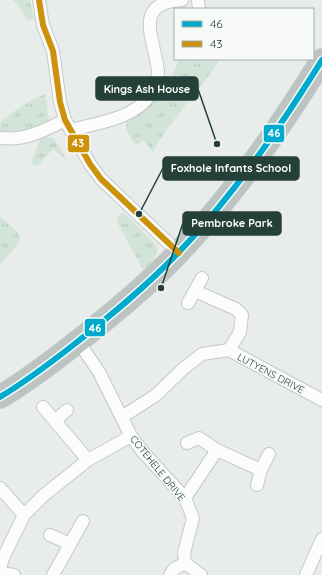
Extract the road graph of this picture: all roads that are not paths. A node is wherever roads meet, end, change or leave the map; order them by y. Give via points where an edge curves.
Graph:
1 (39, 0) edge
2 (182, 0) edge
3 (322, 60) edge
4 (68, 125) junction
5 (0, 138) edge
6 (179, 253) junction
7 (202, 278) dead end
8 (195, 291) junction
9 (188, 303) dead end
10 (78, 341) junction
11 (229, 350) junction
12 (0, 397) edge
13 (322, 400) edge
14 (43, 407) dead end
15 (67, 410) dead end
16 (122, 417) junction
17 (54, 421) junction
18 (131, 436) junction
19 (188, 443) dead end
20 (217, 450) junction
21 (269, 454) dead end
22 (88, 460) junction
23 (261, 470) junction
24 (257, 485) dead end
25 (0, 488) edge
26 (185, 498) junction
27 (24, 515) junction
28 (82, 521) dead end
29 (50, 535) dead end
30 (322, 539) edge
31 (70, 544) junction
32 (185, 563) junction
33 (0, 569) edge
34 (0, 572) edge
35 (14, 575) edge
36 (53, 575) edge
37 (170, 575) edge
38 (201, 575) edge
39 (306, 575) edge

1 - 4 street via 43,25 53,51 60,102
2 - 4 street via 168,1 158,6 152,16 150,35 158,73 151,94 136,110
3 - 6 highway via 232,191
4 - 5 street via 20,138
4 - 6 street via 88,162 101,179
6 - 10 highway via 133,296
7 - 8 street
8 - 9 street
8 - 11 street via 242,315 240,332
10 - 12 highway
10 - 16 street, COTEHELE DRIVE via 99,372
11 - 13 street, LUTYENS DRIVE
11 - 16 street, LUTYENS DRIVE via 202,354 156,395
14 - 17 street
15 - 17 street
16 - 18 street, COTEHELE DRIVE
17 - 22 street
18 - 22 street
18 - 26 street, COTEHELE DRIVE
19 - 20 street via 199,438
20 - 23 street
20 - 26 street
21 - 23 street
22 - 27 street via 44,495
23 - 24 street
25 - 27 street
26 - 32 street, COTEHELE DRIVE via 193,518 184,553
27 - 33 street
28 - 31 street
29 - 31 street
30 - 39 street
31 - 36 street
32 - 37 street via 174,569
32 - 38 street
34 - 35 street

